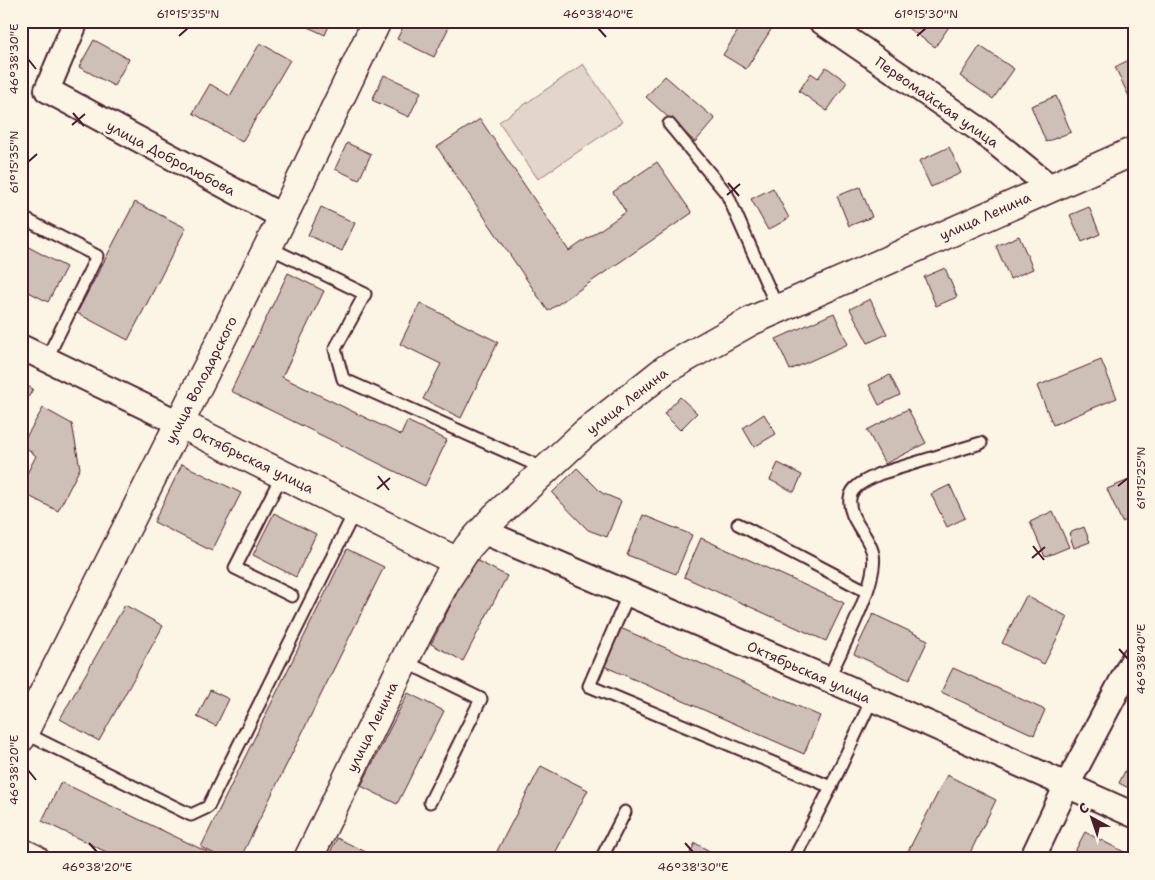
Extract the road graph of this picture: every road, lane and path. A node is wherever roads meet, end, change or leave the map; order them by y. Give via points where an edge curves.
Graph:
1 (76, 21) edge
2 (377, 21) edge
3 (821, 21) edge
4 (668, 124) dead end
5 (1134, 151) edge
6 (1050, 187) junction
7 (21, 217) edge
8 (283, 217) junction
9 (268, 247) junction
10 (778, 309) junction
11 (21, 347) edge
12 (46, 360) junction
13 (179, 423) junction
14 (981, 443) dead end
15 (547, 470) junction
16 (282, 475) junction
17 (355, 511) junction
18 (738, 524) dead end
19 (482, 531) junction
20 (458, 562) junction
21 (866, 591) junction
22 (629, 593) junction
23 (292, 596) dead end
24 (1134, 658) edge
25 (404, 662) junction
26 (828, 680) junction
27 (872, 699) junction
28 (22, 734) edge
29 (1067, 784) junction
30 (831, 787) junction
31 (430, 802) dead end
32 (625, 812) dead end
33 (1134, 815) edge
34 (21, 852) edge
35 (35, 859) edge
36 (308, 859) edge
37 (602, 859) edge
38 (794, 859) edge
39 (1032, 859) edge

1 - 8 street, улица Добролюбова via 47,90
2 - 8 main road, улица Володарского
3 - 6 street, Первомайская улица via 980,130
4 - 10 lane via 727,194
5 - 6 main road, улица Ленина
6 - 10 main road, улица Ленина
7 - 12 lane via 98,256
8 - 9 main road, улица Володарского
9 - 13 main road, улица Володарского
9 - 15 lane via 364,294 335,349 343,378
10 - 15 main road, улица Ленина via 751,320 666,369 584,434
11 - 12 street, Октябрьская улица
12 - 13 street, Октябрьская улица
13 - 16 main road, Октябрьская улица
13 - 28 main road, улица Володарского
14 - 21 lane via 879,474 854,490 850,498 852,514 874,555 874,567
15 - 19 main road, улица Ленина
16 - 17 main road, Октябрьская улица
16 - 23 lane via 235,568
17 - 20 main road, Октябрьская улица
17 - 28 lane via 208,807 191,815
18 - 21 lane
19 - 20 main road, улица Ленина
19 - 22 street, Октябрьская улица
20 - 25 main road, улица Ленина
21 - 26 lane
22 - 26 street, Октябрьская улица
22 - 30 lane via 589,686
24 - 29 street
25 - 31 lane via 481,699
25 - 36 main road, улица Ленина
26 - 27 street, Октябрьская улица
27 - 29 street, Октябрьская улица
27 - 30 lane
29 - 33 street, Октябрьская улица
29 - 39 street
30 - 38 lane
32 - 37 lane
34 - 35 main road

